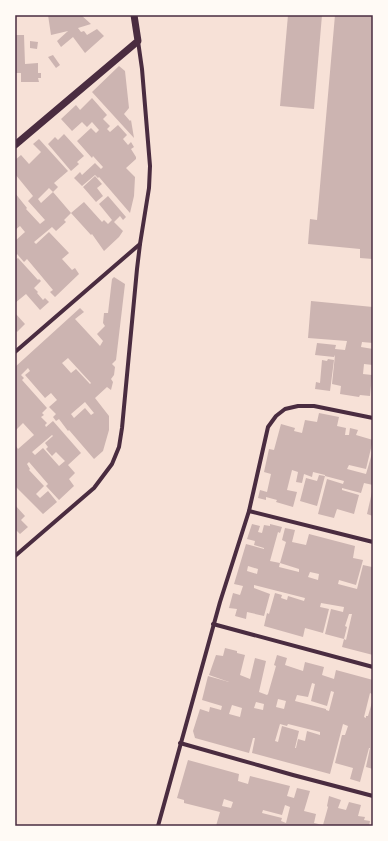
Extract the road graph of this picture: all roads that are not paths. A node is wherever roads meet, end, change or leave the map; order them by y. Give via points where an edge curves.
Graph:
1 (134, 15) edge
2 (138, 41) junction
3 (15, 146) edge
4 (140, 244) junction
5 (15, 352) edge
6 (373, 418) edge
7 (249, 511) junction
8 (373, 542) edge
9 (15, 556) edge
10 (213, 624) junction
11 (373, 667) edge
12 (180, 743) junction
13 (373, 796) edge
14 (158, 826) edge

1 - 2 street
2 - 3 street
2 - 4 street via 150,166
4 - 5 street
4 - 9 street via 119,447 112,464 94,488
6 - 7 street via 314,406 298,406 280,412 268,427
7 - 8 street
7 - 10 street
10 - 11 street
10 - 12 street
12 - 13 street
12 - 14 street

